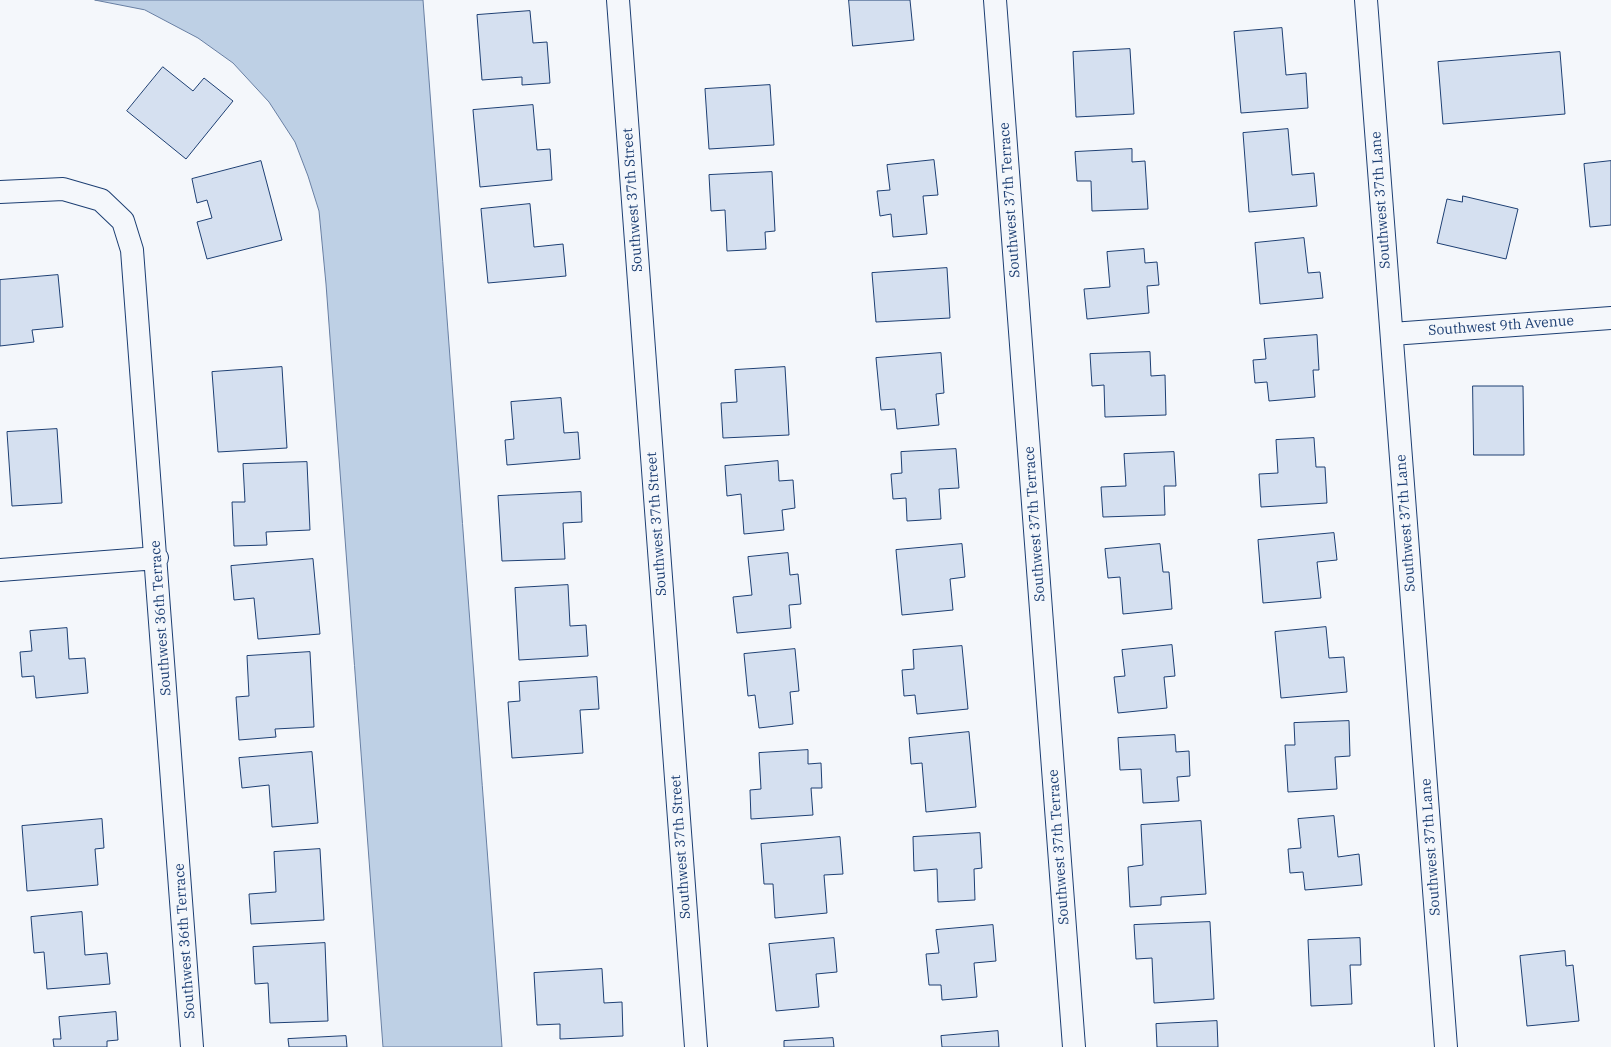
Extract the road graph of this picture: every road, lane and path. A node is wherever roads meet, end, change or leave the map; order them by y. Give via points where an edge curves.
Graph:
1 (618, 0) edge
2 (995, 0) edge
3 (1366, 0) edge
4 (0, 192) edge
5 (1611, 318) edge
6 (1392, 334) junction
7 (157, 558) junction
8 (0, 570) edge
9 (192, 1047) edge
10 (696, 1047) edge
11 (1074, 1047) edge
12 (1446, 1047) edge

1 - 10 street, Southwest 37th Street
2 - 11 street, Southwest 37th Terrace
3 - 6 street, Southwest 37th Lane
4 - 7 street, Southwest 36th Terrace via 63,189 101,200 123,222 132,250
5 - 6 street, Southwest 9th Avenue
6 - 12 street, Southwest 37th Lane
7 - 8 street
7 - 9 street, Southwest 36th Terrace

